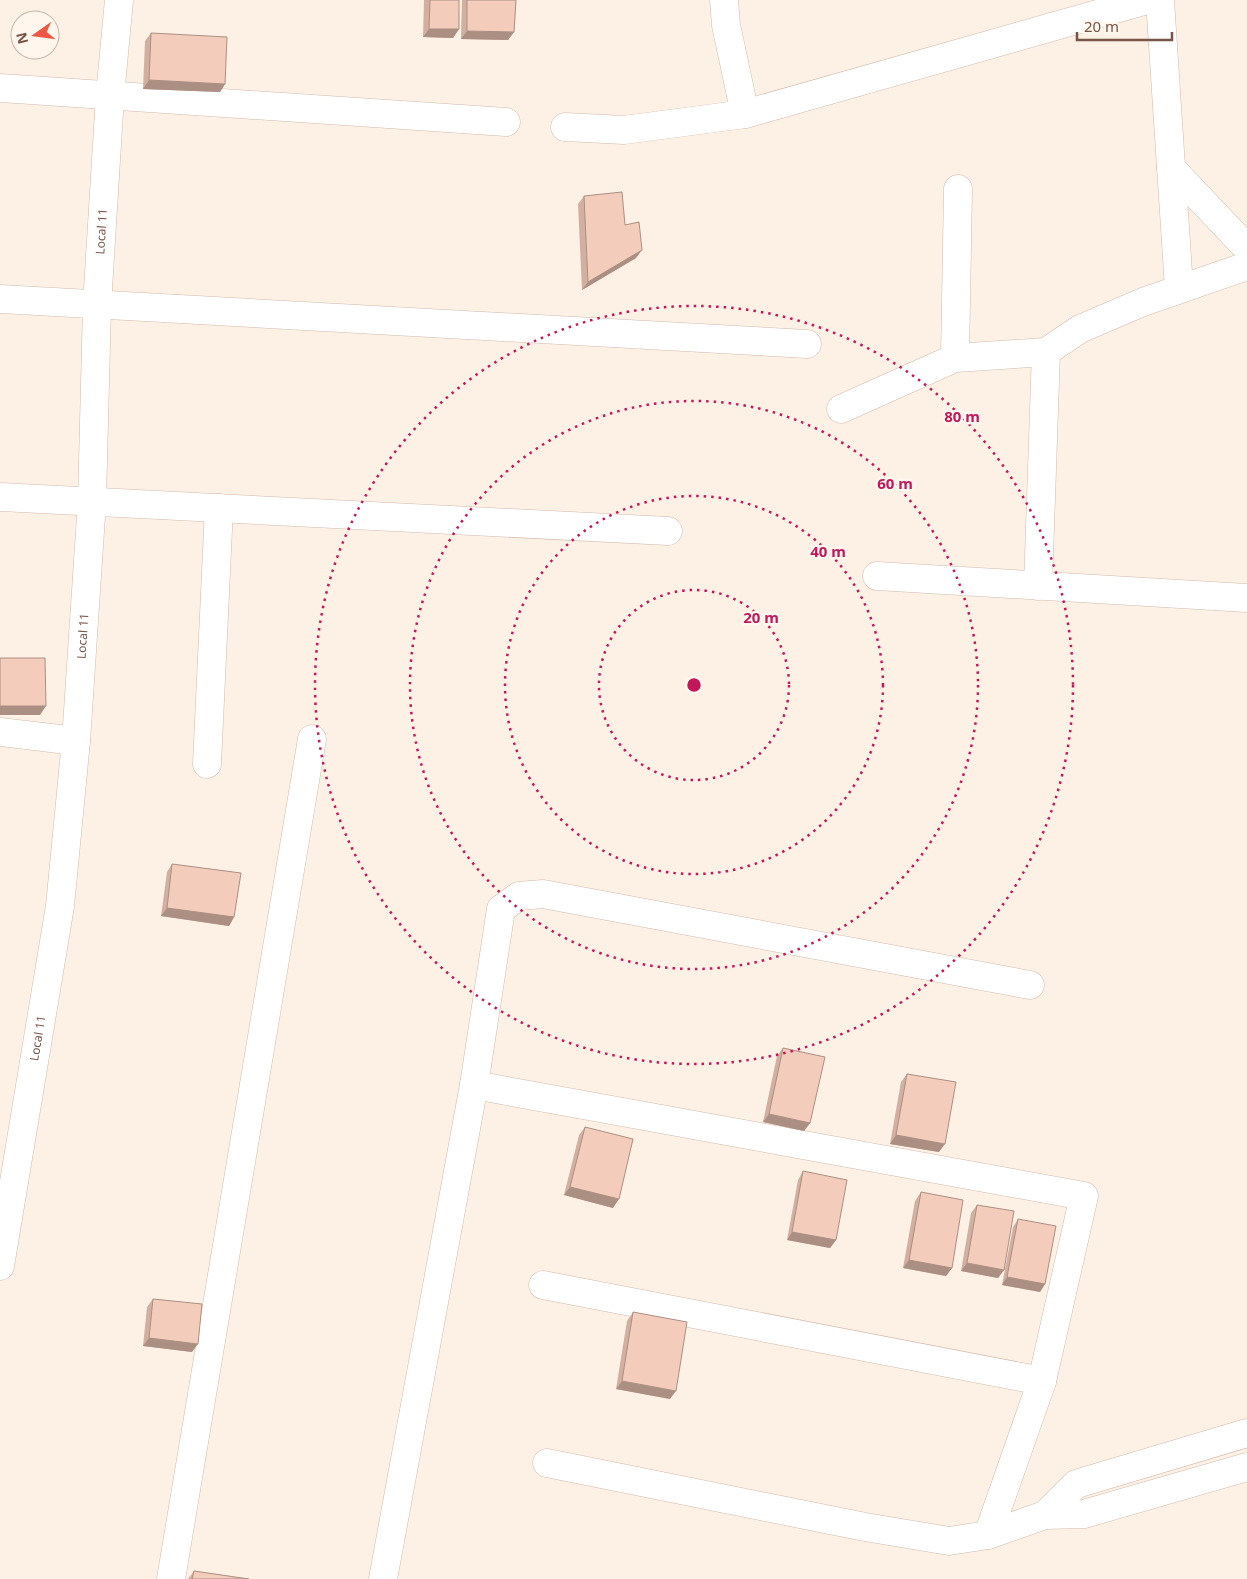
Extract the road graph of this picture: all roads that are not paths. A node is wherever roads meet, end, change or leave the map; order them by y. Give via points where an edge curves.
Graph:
1 (120, 0) edge
2 (724, 0) edge
3 (1147, 0) edge
4 (1160, 0) edge
5 (0, 88) edge
6 (110, 96) junction
7 (745, 114) junction
8 (506, 122) dead end
9 (565, 128) dead end
10 (1171, 168) junction
11 (958, 189) dead end
12 (1247, 248) edge
13 (1247, 266) edge
14 (1179, 288) junction
15 (0, 299) edge
16 (96, 305) junction
17 (807, 344) dead end
18 (1046, 352) junction
19 (955, 358) junction
20 (841, 408) dead end
21 (0, 497) edge
22 (92, 501) junction
23 (219, 508) junction
24 (668, 531) dead end
25 (877, 576) dead end
26 (1038, 586) junction
27 (1247, 598) edge
28 (0, 732) edge
29 (312, 738) dead end
30 (76, 741) junction
31 (207, 764) dead end
32 (1030, 985) dead end
33 (474, 1085) junction
34 (0, 1266) edge
35 (543, 1285) dead end
36 (1042, 1381) junction
37 (1247, 1433) edge
38 (547, 1462) dead end
39 (1247, 1467) edge
40 (1045, 1515) junction
41 (988, 1535) junction
42 (170, 1579) edge
43 (383, 1579) edge

1 - 6 street, Local 11
2 - 7 street via 726,25
3 - 7 street
4 - 10 street
5 - 6 street
6 - 8 street
6 - 16 street, Local 11
7 - 9 street via 624,130
10 - 12 street
10 - 14 street
11 - 19 street
13 - 14 street
14 - 18 street via 1080,329
15 - 16 street
16 - 17 street
16 - 22 street, Local 11
18 - 19 street
18 - 26 street
19 - 20 street
21 - 22 street
22 - 23 street
22 - 30 street, Local 11
23 - 24 street
23 - 31 street
25 - 26 street
26 - 27 street
28 - 30 street
29 - 42 street
30 - 34 street, Local 11 via 60,906
32 - 33 street via 574,899 543,894 519,896 500,909
33 - 36 street via 1084,1196
33 - 43 street
35 - 36 street
36 - 41 street
37 - 40 street via 1076,1484
38 - 41 street via 865,1527 949,1540
39 - 40 street via 1084,1514
40 - 41 street

